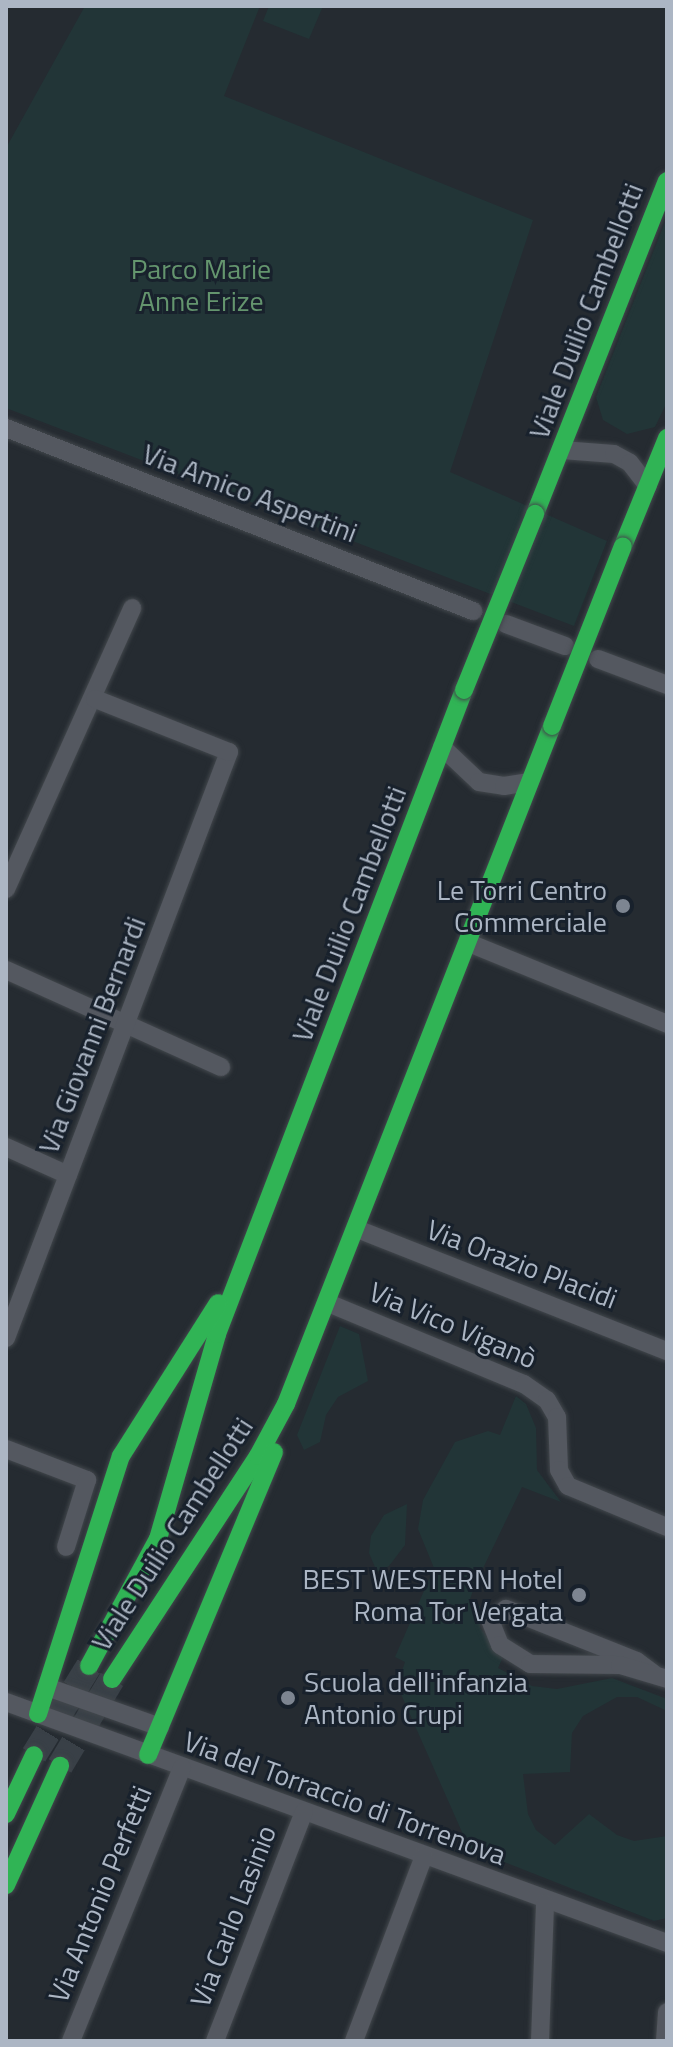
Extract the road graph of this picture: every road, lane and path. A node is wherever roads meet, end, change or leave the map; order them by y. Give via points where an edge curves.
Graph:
1 (667, 181) edge
2 (6, 428) edge
3 (667, 438) edge
4 (562, 450) junction
5 (648, 486) junction
6 (132, 608) dead end
7 (473, 611) dead end
8 (506, 624) dead end
9 (565, 646) dead end
10 (598, 659) dead end
11 (667, 685) edge
12 (95, 699) junction
13 (442, 747) junction
14 (530, 782) junction
15 (6, 889) edge
16 (469, 943) junction
17 (6, 970) edge
18 (126, 1024) junction
19 (667, 1024) edge
20 (221, 1067) dead end
21 (6, 1147) edge
22 (68, 1175) junction
23 (357, 1229) junction
24 (242, 1267) junction
25 (14, 1296) edge
26 (328, 1303) junction
27 (6, 1338) edge
28 (667, 1351) edge
29 (286, 1404) junction
30 (6, 1449) edge
31 (667, 1527) edge
32 (66, 1547) dead end
33 (89, 1666) tunnel mouth
34 (660, 1676) edge
35 (112, 1679) tunnel mouth
36 (47, 1687) junction
37 (6, 1702) edge
38 (38, 1714) junction
39 (160, 1727) junction
40 (34, 1755) tunnel mouth
41 (148, 1755) junction
42 (60, 1766) tunnel mouth
43 (182, 1768) junction
44 (304, 1812) junction
45 (6, 1814) edge
46 (424, 1856) junction
47 (6, 1885) edge
48 (545, 1903) junction
49 (667, 1943) edge
50 (667, 2012) edge
51 (71, 2041) edge
52 (215, 2041) edge
53 (354, 2041) edge
54 (540, 2041) edge
55 (665, 2041) edge

1 - 4 main road, Viale Duilio Cambellotti
2 - 7 street, Via Amico Aspertini
3 - 5 main road, Viale Duilio Cambellotti
4 - 5 street via 614,454 634,467
4 - 13 main road, Viale Duilio Cambellotti, bridge
5 - 14 main road, Viale Duilio Cambellotti, bridge
6 - 12 street
8 - 9 street
10 - 11 street
12 - 15 street
12 - 18 street, Via Giovanni Bernardi via 229,752
13 - 14 street via 479,782
13 - 24 main road, Viale Duilio Cambellotti
14 - 16 main road, Viale Duilio Cambellotti
16 - 19 street
16 - 23 main road, Viale Duilio Cambellotti
17 - 18 street
18 - 20 street
18 - 22 street, Via Giovanni Bernardi
21 - 22 street
22 - 25 street, Via Giovanni Bernardi
23 - 26 main road, Viale Duilio Cambellotti
23 - 28 street, Via Orazio Placidi
24 - 33 main road, Viale Duilio Cambellotti via 212,1348 158,1539
24 - 36 main road via 128,1441
25 - 27 street, Via Giovanni Bernardi
26 - 29 main road, Viale Duilio Cambellotti
26 - 31 street, Via Vico Viganò via 524,1384 547,1400 557,1417 559,1470 568,1486
29 - 35 main road, Viale Duilio Cambellotti via 258,1456
29 - 39 main road via 271,1459
30 - 32 street via 87,1480
34 - 34 street via 637,1661 506,1609 490,1620 500,1645 530,1664 620,1665
36 - 38 main road
36 - 39 street, Via del Torraccio di Torrenova
37 - 38 street, Via del Torraccio di Torrenova
38 - 41 street, Via del Torraccio di Torrenova
39 - 41 main road
40 - 45 main road
41 - 43 street, Via del Torraccio di Torrenova
42 - 47 main road
43 - 44 street, Via del Torraccio di Torrenova
43 - 51 street, Via Antonio Perfetti
44 - 46 street, Via del Torraccio di Torrenova
44 - 52 street, Via Carlo Lasinio
46 - 48 street, Via del Torraccio di Torrenova
46 - 53 street
48 - 49 street, Via del Torraccio di Torrenova
48 - 54 street
50 - 55 street

